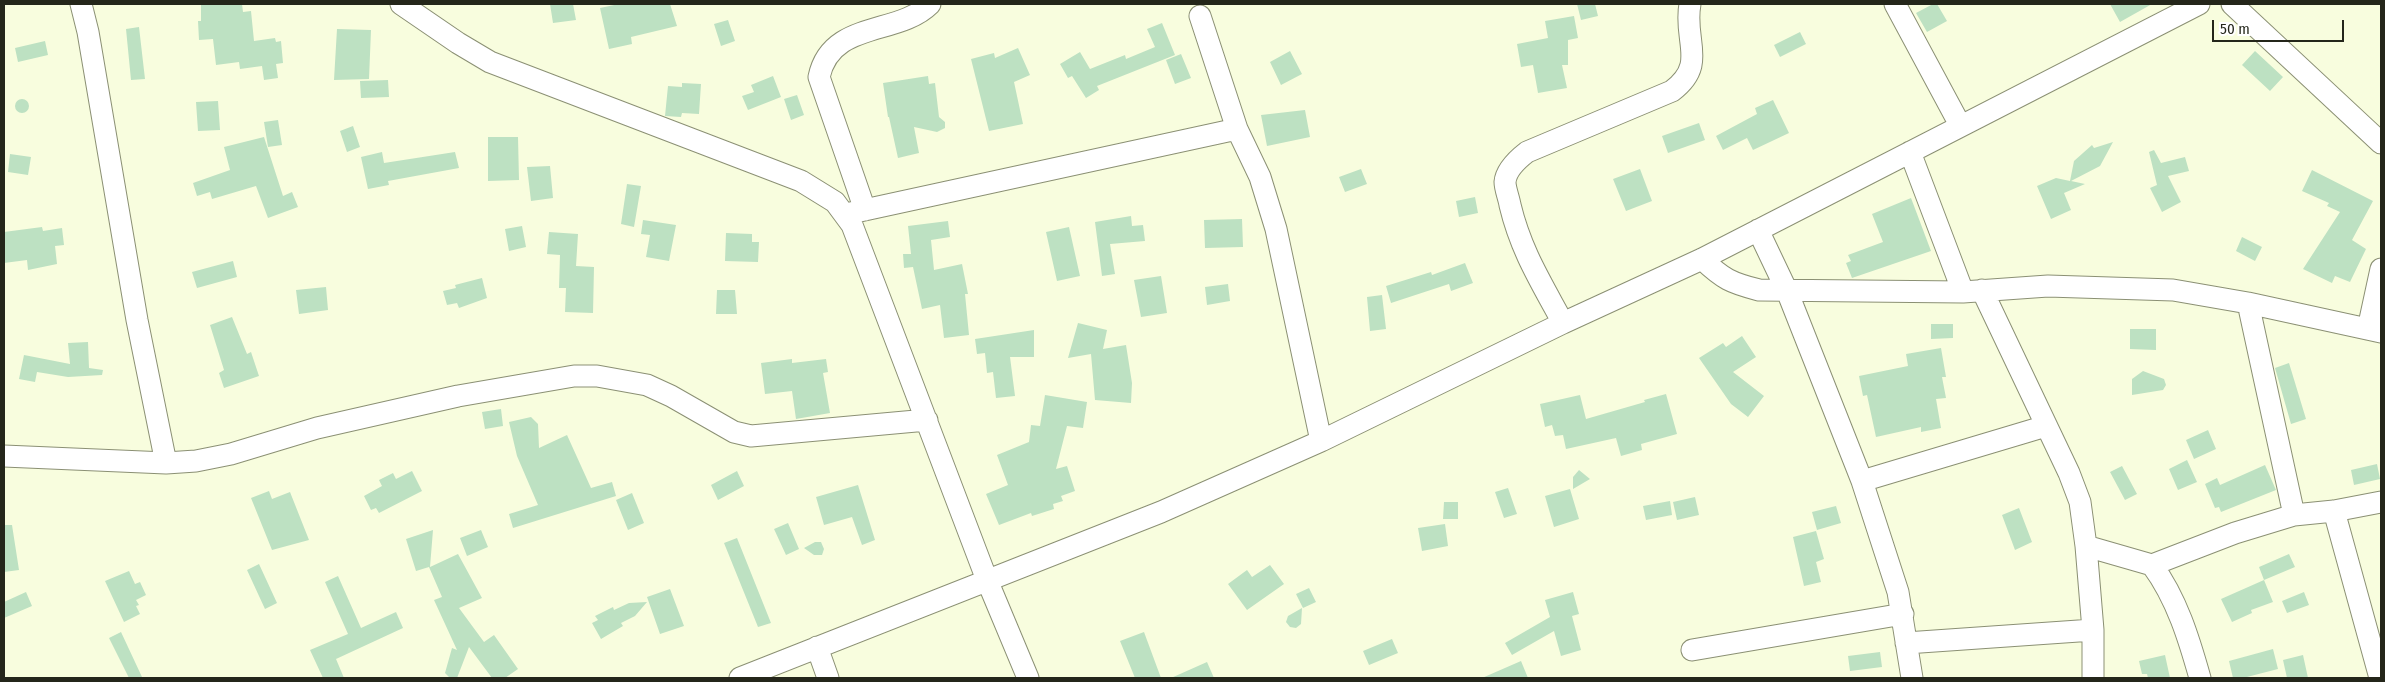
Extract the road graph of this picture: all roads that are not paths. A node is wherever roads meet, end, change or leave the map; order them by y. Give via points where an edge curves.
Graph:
1 (81, 4) edge
2 (401, 4) edge
3 (930, 4) edge
4 (1690, 4) edge
5 (1895, 4) edge
6 (2198, 4) edge
7 (2232, 4) edge
8 (1200, 16) dead end
9 (1960, 125) junction
10 (1237, 129) junction
11 (2381, 143) edge
12 (1910, 152) junction
13 (855, 212) junction
14 (1758, 230) junction
15 (1702, 259) junction
16 (2381, 270) edge
17 (1787, 291) junction
18 (1972, 291) junction
19 (2248, 303) junction
20 (1563, 323) junction
21 (2375, 331) edge
22 (927, 420) junction
23 (2046, 426) junction
24 (1321, 441) junction
25 (4, 456) edge
26 (166, 463) junction
27 (1862, 481) junction
28 (2381, 502) edge
29 (2334, 512) junction
30 (2294, 515) junction
31 (2086, 546) junction
32 (2152, 565) junction
33 (987, 580) junction
34 (1903, 614) junction
35 (2093, 630) junction
36 (1906, 643) junction
37 (818, 647) junction
38 (1692, 650) dead end
39 (740, 678) edge
40 (828, 678) edge
41 (1028, 678) edge
42 (1912, 678) edge
43 (2093, 678) edge
44 (2200, 678) edge
45 (2380, 678) edge

1 - 26 street
2 - 13 street via 490,62 801,181
3 - 13 street via 914,14 834,47 821,66 819,77
4 - 20 street via 1692,68 1681,85 1527,152 1508,173 1505,182 1516,231 1532,270
5 - 9 street
6 - 9 street
7 - 11 street
8 - 10 street
9 - 12 street
10 - 13 street
10 - 24 street via 1260,177 1276,229
12 - 14 street
12 - 18 street
13 - 22 street
14 - 15 street
14 - 17 street
15 - 17 street via 1733,284 1759,290
15 - 20 street
16 - 21 street
17 - 18 street
17 - 27 street
18 - 19 street via 2114,286 2173,290
18 - 23 street
19 - 21 street
19 - 30 street
20 - 24 street
22 - 26 street via 751,436 734,432 647,385 597,376 574,376 458,396 316,428 231,454
22 - 33 street
23 - 27 street
23 - 31 street via 2080,502
24 - 33 street via 1161,512
25 - 26 street
27 - 34 street
28 - 29 street
29 - 30 street
29 - 45 street
30 - 32 street via 2235,533
31 - 32 street
31 - 35 street
32 - 44 street via 2182,619
33 - 37 street
33 - 41 street
34 - 36 street
34 - 38 street
35 - 36 street
35 - 43 street
36 - 42 street
37 - 39 street
37 - 40 street

